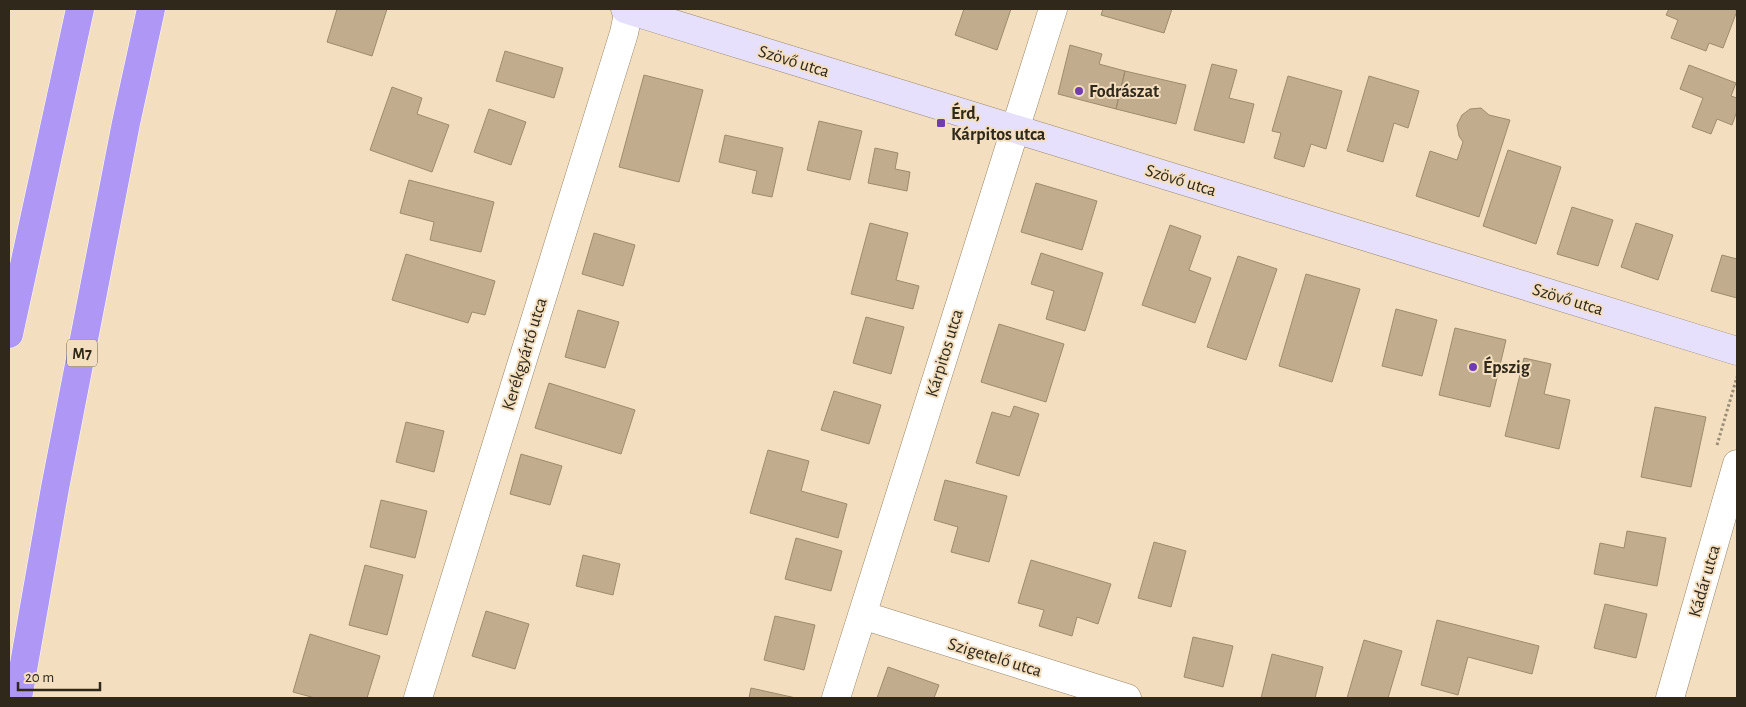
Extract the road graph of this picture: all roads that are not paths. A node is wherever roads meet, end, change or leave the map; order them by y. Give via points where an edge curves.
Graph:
1 (80, 9) edge
2 (151, 9) edge
3 (628, 9) edge
4 (1053, 9) edge
5 (1014, 129) junction
6 (9, 334) edge
7 (1737, 351) edge
8 (1737, 464) edge
9 (862, 615) junction
10 (18, 698) edge
11 (418, 698) edge
12 (836, 698) edge
13 (1128, 698) edge
14 (1670, 698) edge

1 - 6 highway
2 - 10 highway, M7 via 55,488
3 - 5 street, Szövő utca
3 - 11 street, Kerékgyártó utca via 621,42
4 - 5 street, Kárpitos utca
5 - 7 street, Szövő utca
5 - 9 street, Kárpitos utca
8 - 14 street, Kádár utca
9 - 12 street, Kárpitos utca
9 - 13 street, Szigetelő utca

